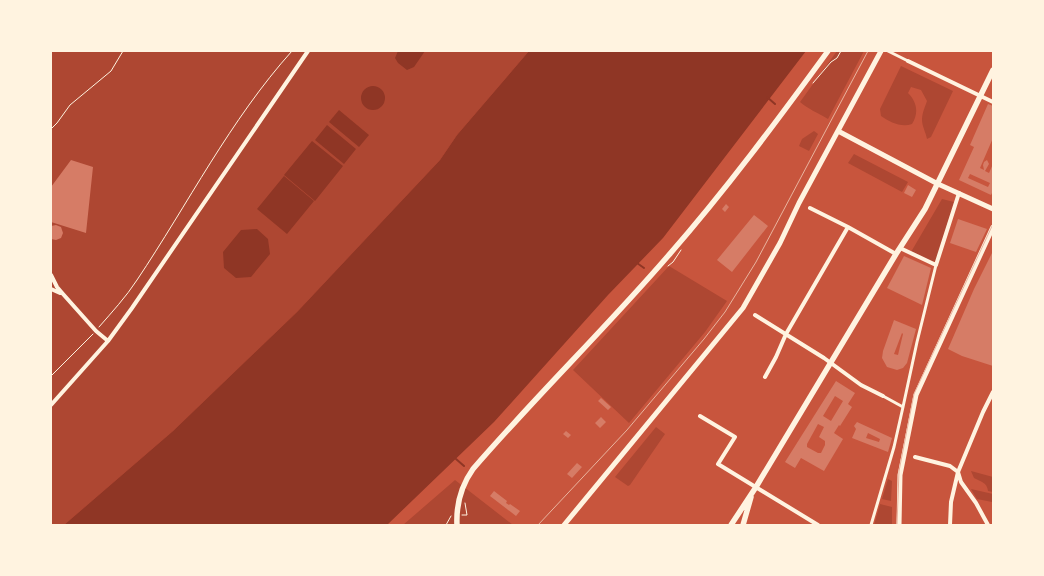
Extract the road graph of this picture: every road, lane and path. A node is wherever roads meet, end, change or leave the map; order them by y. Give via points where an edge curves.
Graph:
1 (123, 51) edge
2 (292, 51) edge
3 (308, 51) edge
4 (828, 51) edge
5 (841, 51) edge
6 (881, 51) edge
7 (888, 51) edge
8 (908, 61) joint
9 (993, 70) edge
10 (812, 83) dead end
11 (981, 96) junction
12 (993, 102) edge
13 (51, 129) edge
14 (838, 131) junction
15 (938, 184) junction
16 (959, 193) junction
17 (810, 208) dead end
18 (993, 209) edge
19 (848, 227) junction
20 (993, 227) edge
21 (900, 248) junction
22 (896, 254) junction
23 (936, 266) junction
24 (51, 275) edge
25 (51, 289) edge
26 (62, 294) junction
27 (755, 315) dead end
28 (96, 331) junction
29 (786, 334) junction
30 (108, 341) junction
31 (831, 364) junction
32 (51, 376) edge
33 (765, 377) dead end
34 (993, 392) edge
35 (883, 396) joint
36 (51, 405) edge
37 (903, 407) junction
38 (700, 416) dead end
39 (915, 457) dead end
40 (958, 472) junction
41 (756, 487) junction
42 (752, 493) junction
43 (465, 504) dead end
44 (739, 512) junction
45 (467, 515) dead end
46 (457, 516) junction
47 (446, 525) edge
48 (458, 525) edge
49 (564, 525) edge
50 (731, 525) edge
51 (734, 525) edge
52 (743, 525) edge
53 (818, 525) edge
54 (870, 525) edge
55 (899, 525) edge
56 (950, 525) edge
57 (988, 525) edge

1 - 13 path via 111,71 70,105
2 - 28 path via 234,126 136,282
3 - 30 street
4 - 46 main road via 758,146 700,218 622,308 473,468 460,494
5 - 10 path
6 - 14 street
7 - 8 street
8 - 11 street
9 - 11 main road
11 - 12 street
11 - 15 main road
14 - 15 street
14 - 49 street via 743,308
15 - 16 street
15 - 21 main road
16 - 18 street
16 - 23 street
17 - 19 street
19 - 22 street
19 - 29 street
20 - 55 street via 916,395 900,475
21 - 22 main road
21 - 23 street
22 - 31 main road
23 - 37 street
24 - 26 street
25 - 26 street
26 - 28 street
27 - 29 street
28 - 30 street
28 - 32 path
29 - 31 street
29 - 33 street
30 - 36 street
31 - 35 street via 861,385
31 - 41 main road
34 - 40 street
35 - 37 street
37 - 54 street via 887,472
38 - 41 street via 735,437 718,464
39 - 40 street via 950,466
40 - 56 street via 951,502
40 - 57 street via 961,482
41 - 42 main road
41 - 53 street
42 - 44 main road
42 - 52 main road
43 - 45 path
44 - 50 main road
44 - 51 main road
46 - 47 path via 450,517
46 - 48 main road

